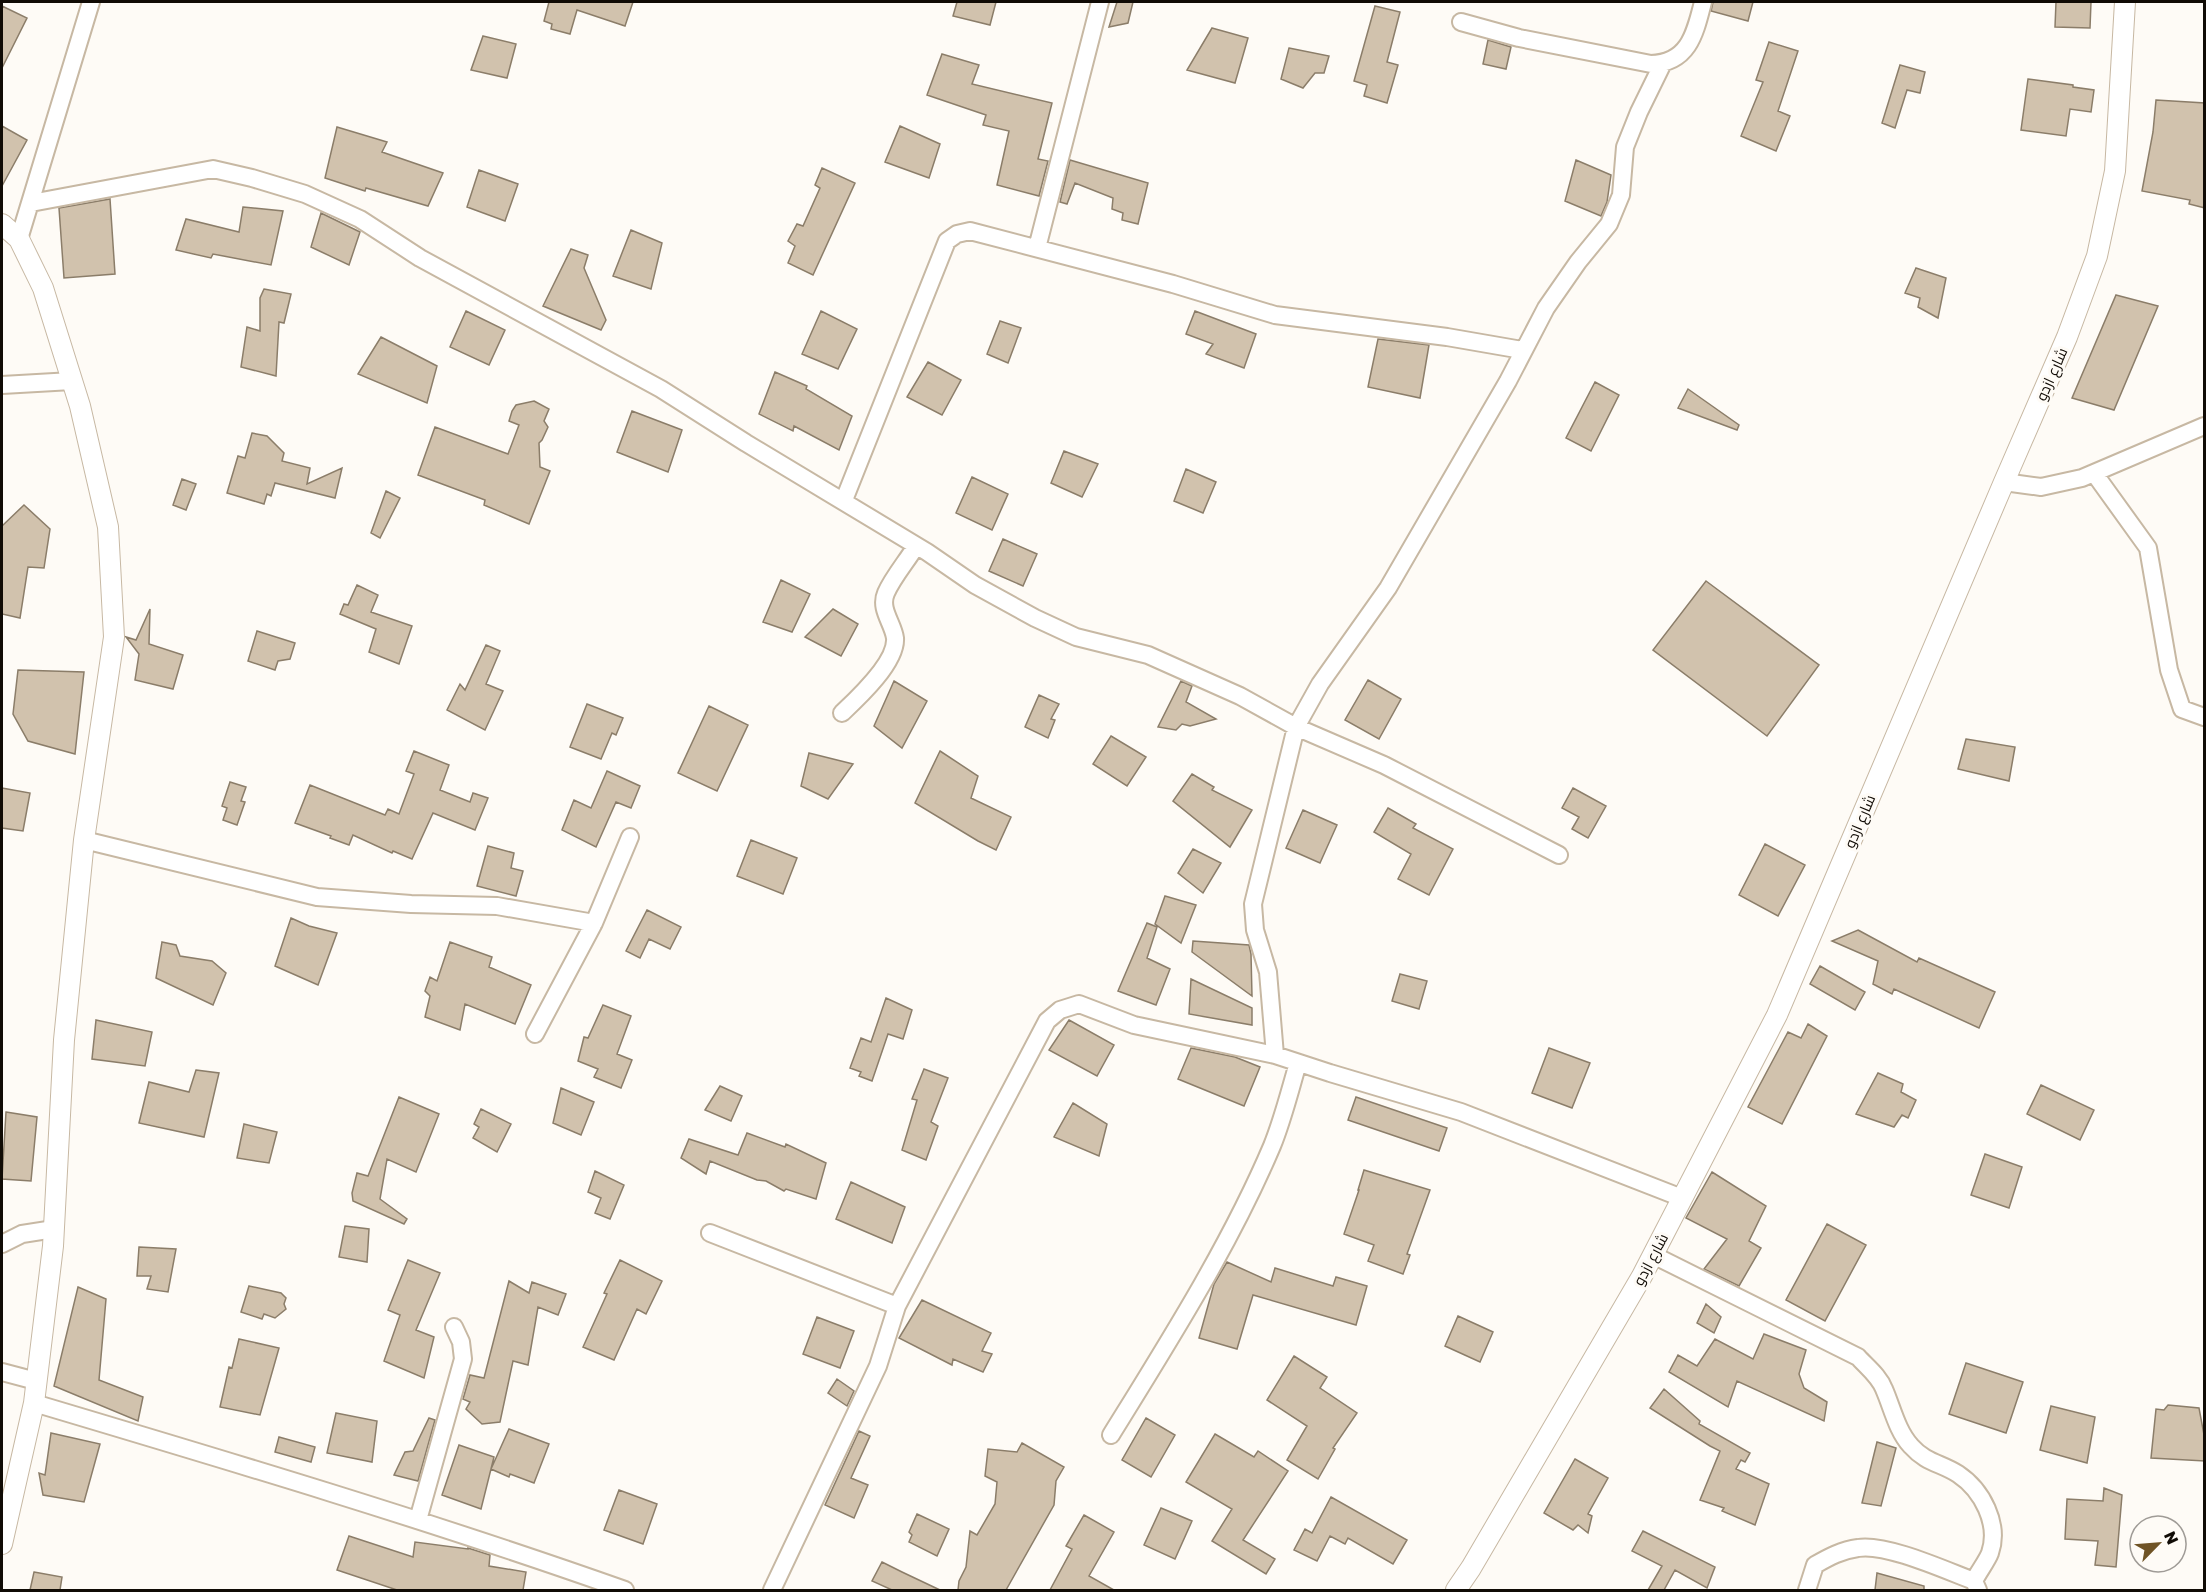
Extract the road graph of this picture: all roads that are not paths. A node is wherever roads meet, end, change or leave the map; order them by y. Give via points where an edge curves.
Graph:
1 (92, 2) edge
2 (1100, 2) edge
3 (1702, 2) edge
4 (2125, 2) edge
5 (1461, 22) dead end
6 (1663, 63) junction
7 (30, 203) junction
8 (2, 224) edge
9 (20, 239) junction
10 (1037, 248) junction
11 (1522, 350) junction
12 (72, 381) junction
13 (2, 385) edge
14 (2204, 425) edge
15 (2094, 473) junction
16 (2004, 482) junction
17 (844, 500) junction
18 (916, 546) junction
19 (842, 713) dead end
20 (2205, 717) edge
21 (1296, 727) junction
22 (630, 837) dead end
23 (84, 840) junction
24 (1559, 855) dead end
25 (594, 923) junction
26 (535, 1034) dead end
27 (1275, 1055) junction
28 (1298, 1063) junction
29 (1682, 1198) junction
30 (54, 1229) junction
31 (710, 1233) dead end
32 (2, 1244) edge
33 (1653, 1255) junction
34 (897, 1306) junction
35 (454, 1327) dead end
36 (2, 1372) edge
37 (36, 1381) junction
38 (34, 1403) junction
39 (1111, 1435) dead end
40 (418, 1520) junction
41 (2, 1544) edge
42 (1976, 1586) edge
43 (625, 1590) edge
44 (772, 1590) edge
45 (1456, 1590) edge
46 (1807, 1590) edge

1 - 7 street
2 - 10 street
3 - 6 street via 1695,32 1683,52
4 - 16 street, شارع ازدو via 2115,171 2097,256 2067,337
5 - 6 street via 1519,38 1651,64
6 - 11 street via 1638,112 1626,147 1621,195 1610,224 1578,262
7 - 9 street
7 - 17 street via 213,170 305,194 360,219 420,258 661,389
8 - 9 street
9 - 12 street via 44,288
10 - 11 street via 1275,315
10 - 17 street via 969,231 947,241
11 - 21 street via 1388,588 1320,684
12 - 13 street
12 - 23 street via 108,527 114,637
14 - 15 street
15 - 16 street via 2041,487
15 - 20 street via 2148,548 2169,670 2182,709
16 - 29 street, شارع ازدو via 1777,1015
17 - 18 street
18 - 19 street via 885,593 883,605 895,644 871,687
18 - 21 street via 1035,618 1076,637 1148,655 1240,696
21 - 24 street via 1384,765
21 - 27 street via 1253,904 1255,930 1268,972
22 - 25 street
23 - 25 street via 317,897 497,906
23 - 30 street via 64,1040
25 - 26 street
27 - 28 street
27 - 34 street via 1134,1025 1079,1004 1060,1010 1047,1021
28 - 29 street via 1461,1112
28 - 39 street via 1272,1144 1230,1232
29 - 33 street, شارع ازدو
30 - 32 street via 22,1234
30 - 37 street
31 - 34 street
33 - 42 street via 1858,1358 1872,1371 1910,1445 1929,1462 1956,1473 1977,1490 1991,1520 1993,1542
33 - 45 street, شارع ازدو
34 - 44 street via 878,1366
35 - 40 street via 463,1359
36 - 37 street
37 - 38 street
38 - 40 street
38 - 41 street
40 - 43 street
42 - 46 street via 1901,1554 1861,1547 1834,1554 1815,1565

